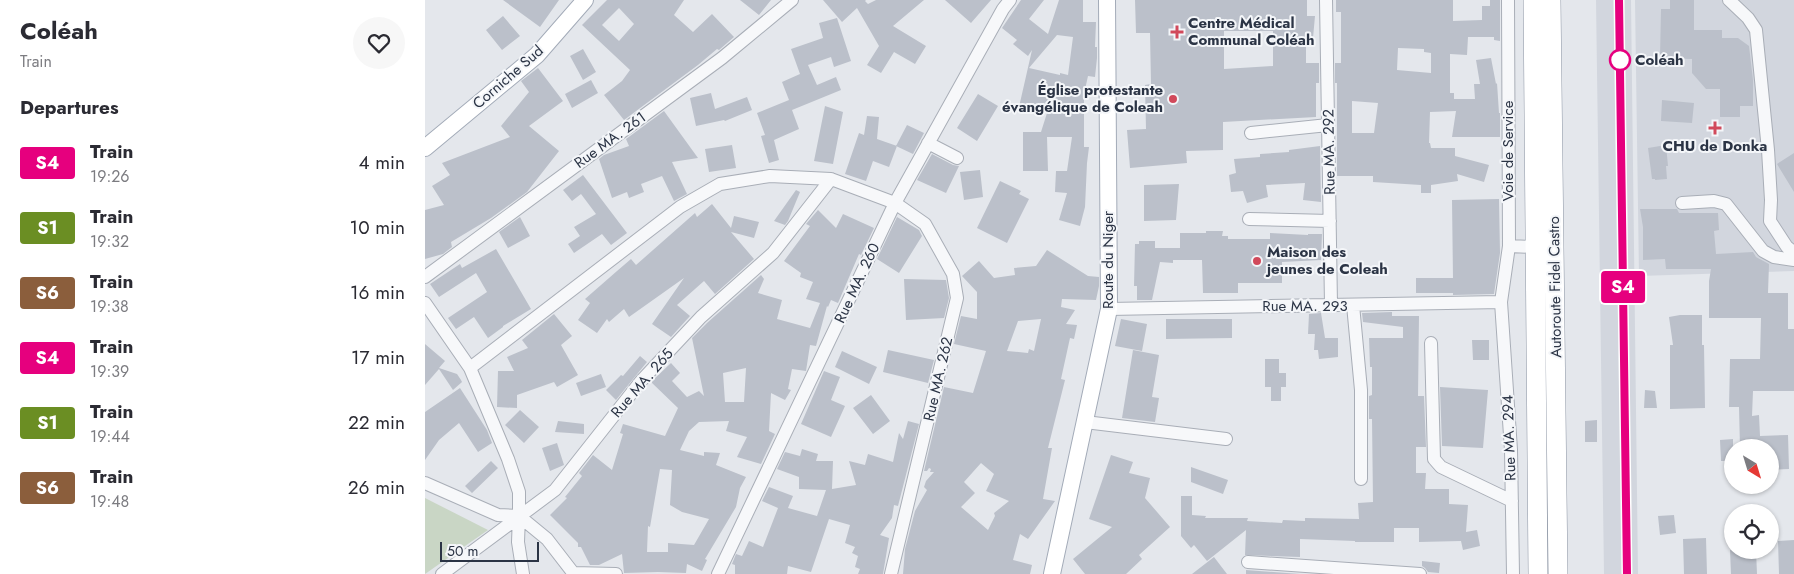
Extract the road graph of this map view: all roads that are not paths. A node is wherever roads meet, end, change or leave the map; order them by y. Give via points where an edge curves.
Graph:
1 (585, 0) edge
2 (792, 0) edge
3 (1010, 0) edge
4 (1107, 0) edge
5 (1326, 0) edge
6 (1508, 0) edge
7 (1533, 0) edge
8 (1551, 0) edge
9 (1729, 0) edge
10 (1328, 124) junction
11 (1251, 133) dead end
12 (928, 143) junction
13 (425, 148) edge
14 (957, 158) dead end
15 (831, 179) junction
16 (895, 203) junction
17 (1682, 203) dead end
18 (1249, 219) dead end
19 (1330, 221) junction
20 (1509, 246) junction
21 (1535, 247) junction
22 (1794, 252) edge
23 (1794, 260) edge
24 (425, 277) edge
25 (1501, 302) junction
26 (425, 303) edge
27 (1331, 304) junction
28 (1353, 305) junction
29 (1109, 309) junction
30 (1431, 343) dead end
31 (470, 368) junction
32 (1085, 422) junction
33 (1226, 439) dead end
34 (1361, 479) dead end
35 (425, 483) edge
36 (1511, 502) junction
37 (519, 516) junction
38 (1248, 562) dead end
39 (442, 574) edge
40 (523, 574) edge
41 (573, 574) edge
42 (616, 574) edge
43 (718, 574) edge
44 (891, 574) edge
45 (1053, 574) edge
46 (1420, 574) edge
47 (1513, 574) edge
48 (1538, 574) edge
49 (1558, 574) edge

1 - 13 main road, Corniche Sud via 537,55
2 - 24 street, Rue MA. 261 via 722,58
3 - 12 street, Rue MA. 260
4 - 29 main road, Route du Niger
5 - 10 street, Rue MA. 292
6 - 20 street, Voie de Service
7 - 21 highway, Autoroute Fidel Castro
8 - 49 highway, Autoroute Fidel Castro
9 - 22 street via 1756,30 1768,150 1770,221
10 - 11 street
10 - 19 street, Rue MA. 292
12 - 14 street
12 - 16 street, Rue MA. 260
15 - 16 street, Rue MA. 262
15 - 31 street, Rue MA. 262 via 770,176 720,184 680,208
15 - 37 street, Rue MA. 265 via 773,253 701,317 641,381 555,490
16 - 43 street, Rue MA. 260
16 - 44 street, Rue MA. 262 via 925,224 953,274 957,298
17 - 23 street via 1714,201 1726,204 1763,251 1774,257
18 - 19 street
19 - 27 street, Rue MA. 292
20 - 21 street
20 - 25 street, Voie de Service
21 - 48 highway, Autoroute Fidel Castro
25 - 28 street, Rue MA. 293
25 - 36 street, Rue MA. 294 via 1511,450
26 - 31 street
27 - 28 street, Rue MA. 293
27 - 29 street, Rue MA. 293
28 - 34 street via 1361,390
29 - 32 main road, Route du Niger
30 - 36 street via 1434,459 1441,467
31 - 37 street via 511,467 519,492
32 - 33 street
32 - 45 main road, Route du Niger
35 - 37 street via 498,515
36 - 47 street, Rue MA. 294
37 - 39 street, Rue MA. 265
37 - 40 street via 518,542
37 - 41 street via 547,539
38 - 46 street
41 - 42 street

